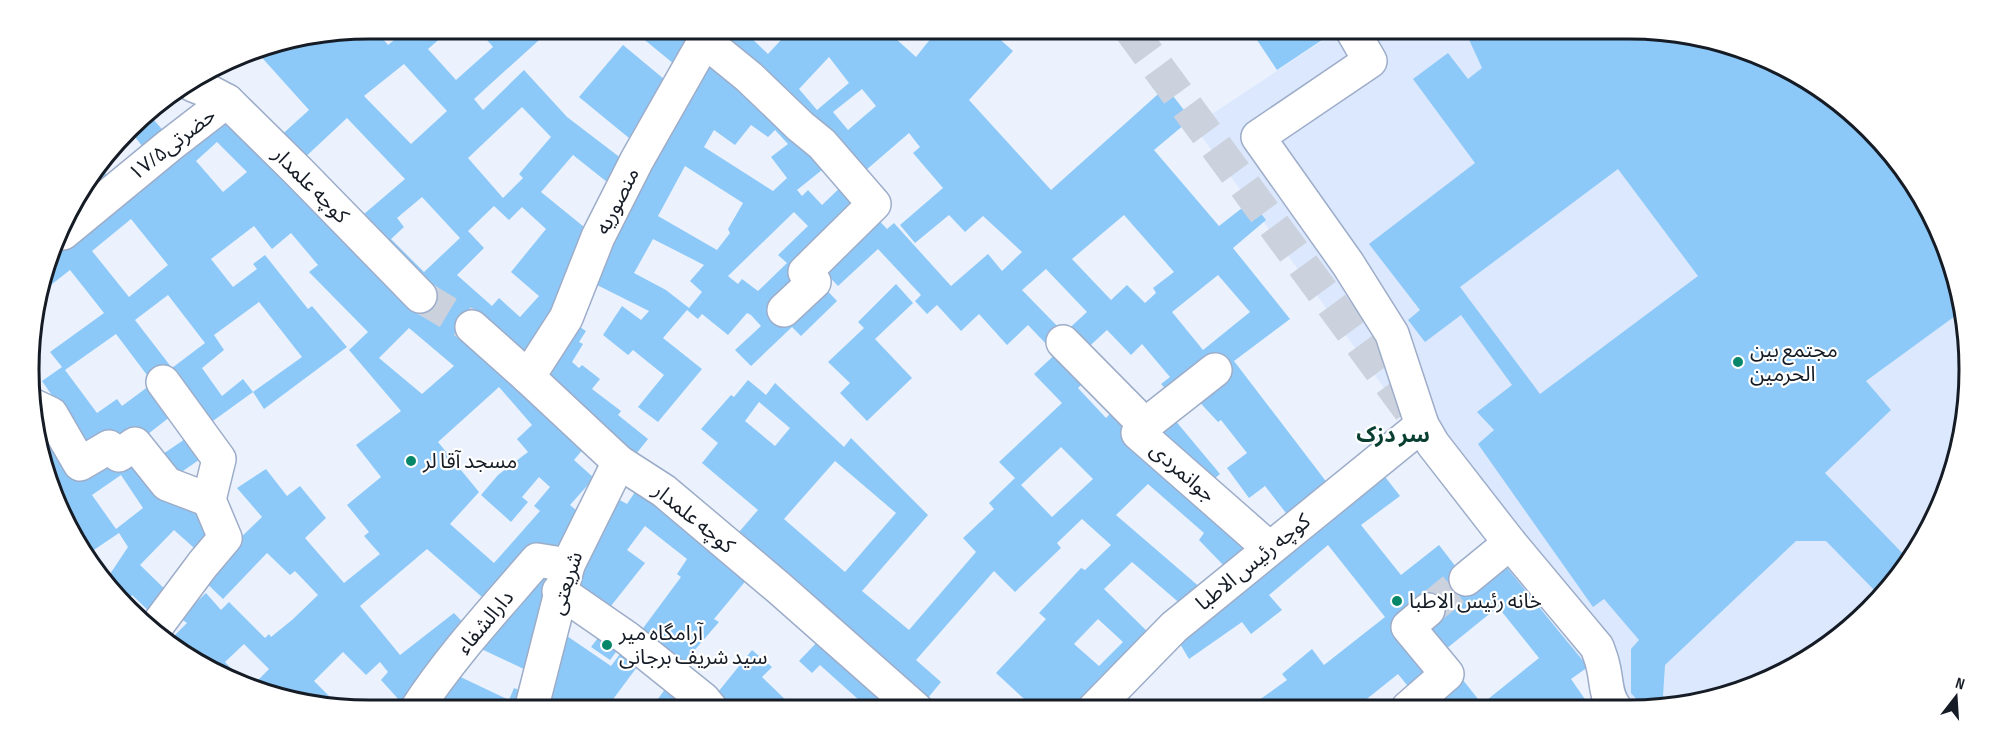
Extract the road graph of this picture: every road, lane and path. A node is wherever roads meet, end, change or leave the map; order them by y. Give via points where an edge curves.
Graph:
1 (707, 39) edge
2 (713, 39) edge
3 (1357, 39) edge
4 (198, 87) edge
5 (227, 101) junction
6 (72, 226) edge
7 (420, 296) tunnel mouth
8 (784, 310) dead end
9 (472, 327) tunnel mouth
10 (1063, 342) dead end
11 (1215, 370) dead end
12 (528, 377) junction
13 (163, 382) dead end
14 (42, 410) edge
15 (1145, 425) junction
16 (1422, 425) junction
17 (619, 462) junction
18 (209, 500) junction
19 (1510, 543) junction
20 (1269, 548) junction
21 (564, 578) junction
22 (1466, 579) tunnel mouth
23 (1428, 610) tunnel mouth
24 (158, 624) edge
25 (423, 700) edge
26 (534, 700) edge
27 (696, 700) edge
28 (906, 700) edge
29 (1103, 700) edge
30 (1417, 700) edge
31 (1609, 700) edge

1 - 12 street, منصوریه via 598,237 566,318
2 - 8 street via 822,144 874,204 805,272 814,282
3 - 16 street via 1370,61 1258,137 1392,334
4 - 5 street, کوچه علمدار
5 - 6 street, حضرتی۱۷/۵
5 - 7 street, کوچه علمدار
9 - 12 street, کوچه علمدار
10 - 15 street, جوانمردی
11 - 15 street
12 - 17 street, کوچه علمدار
13 - 18 street via 219,459
14 - 18 street via 51,414 80,464 109,447 119,455 135,444 166,484
15 - 20 street, جوانمردی via 1138,433
16 - 19 street
16 - 20 street, کوچه رئیس الاطبا
17 - 21 street, شریعتی
17 - 28 street, کوچه علمدار via 664,491
18 - 24 street via 225,538
19 - 22 street
19 - 31 street via 1597,647
20 - 29 street, کوچه رئیس الاطبا via 1174,627
21 - 25 street, دارالشفاء via 537,560
21 - 26 street, شریعتی
21 - 27 street
23 - 30 street via 1408,627 1448,674

